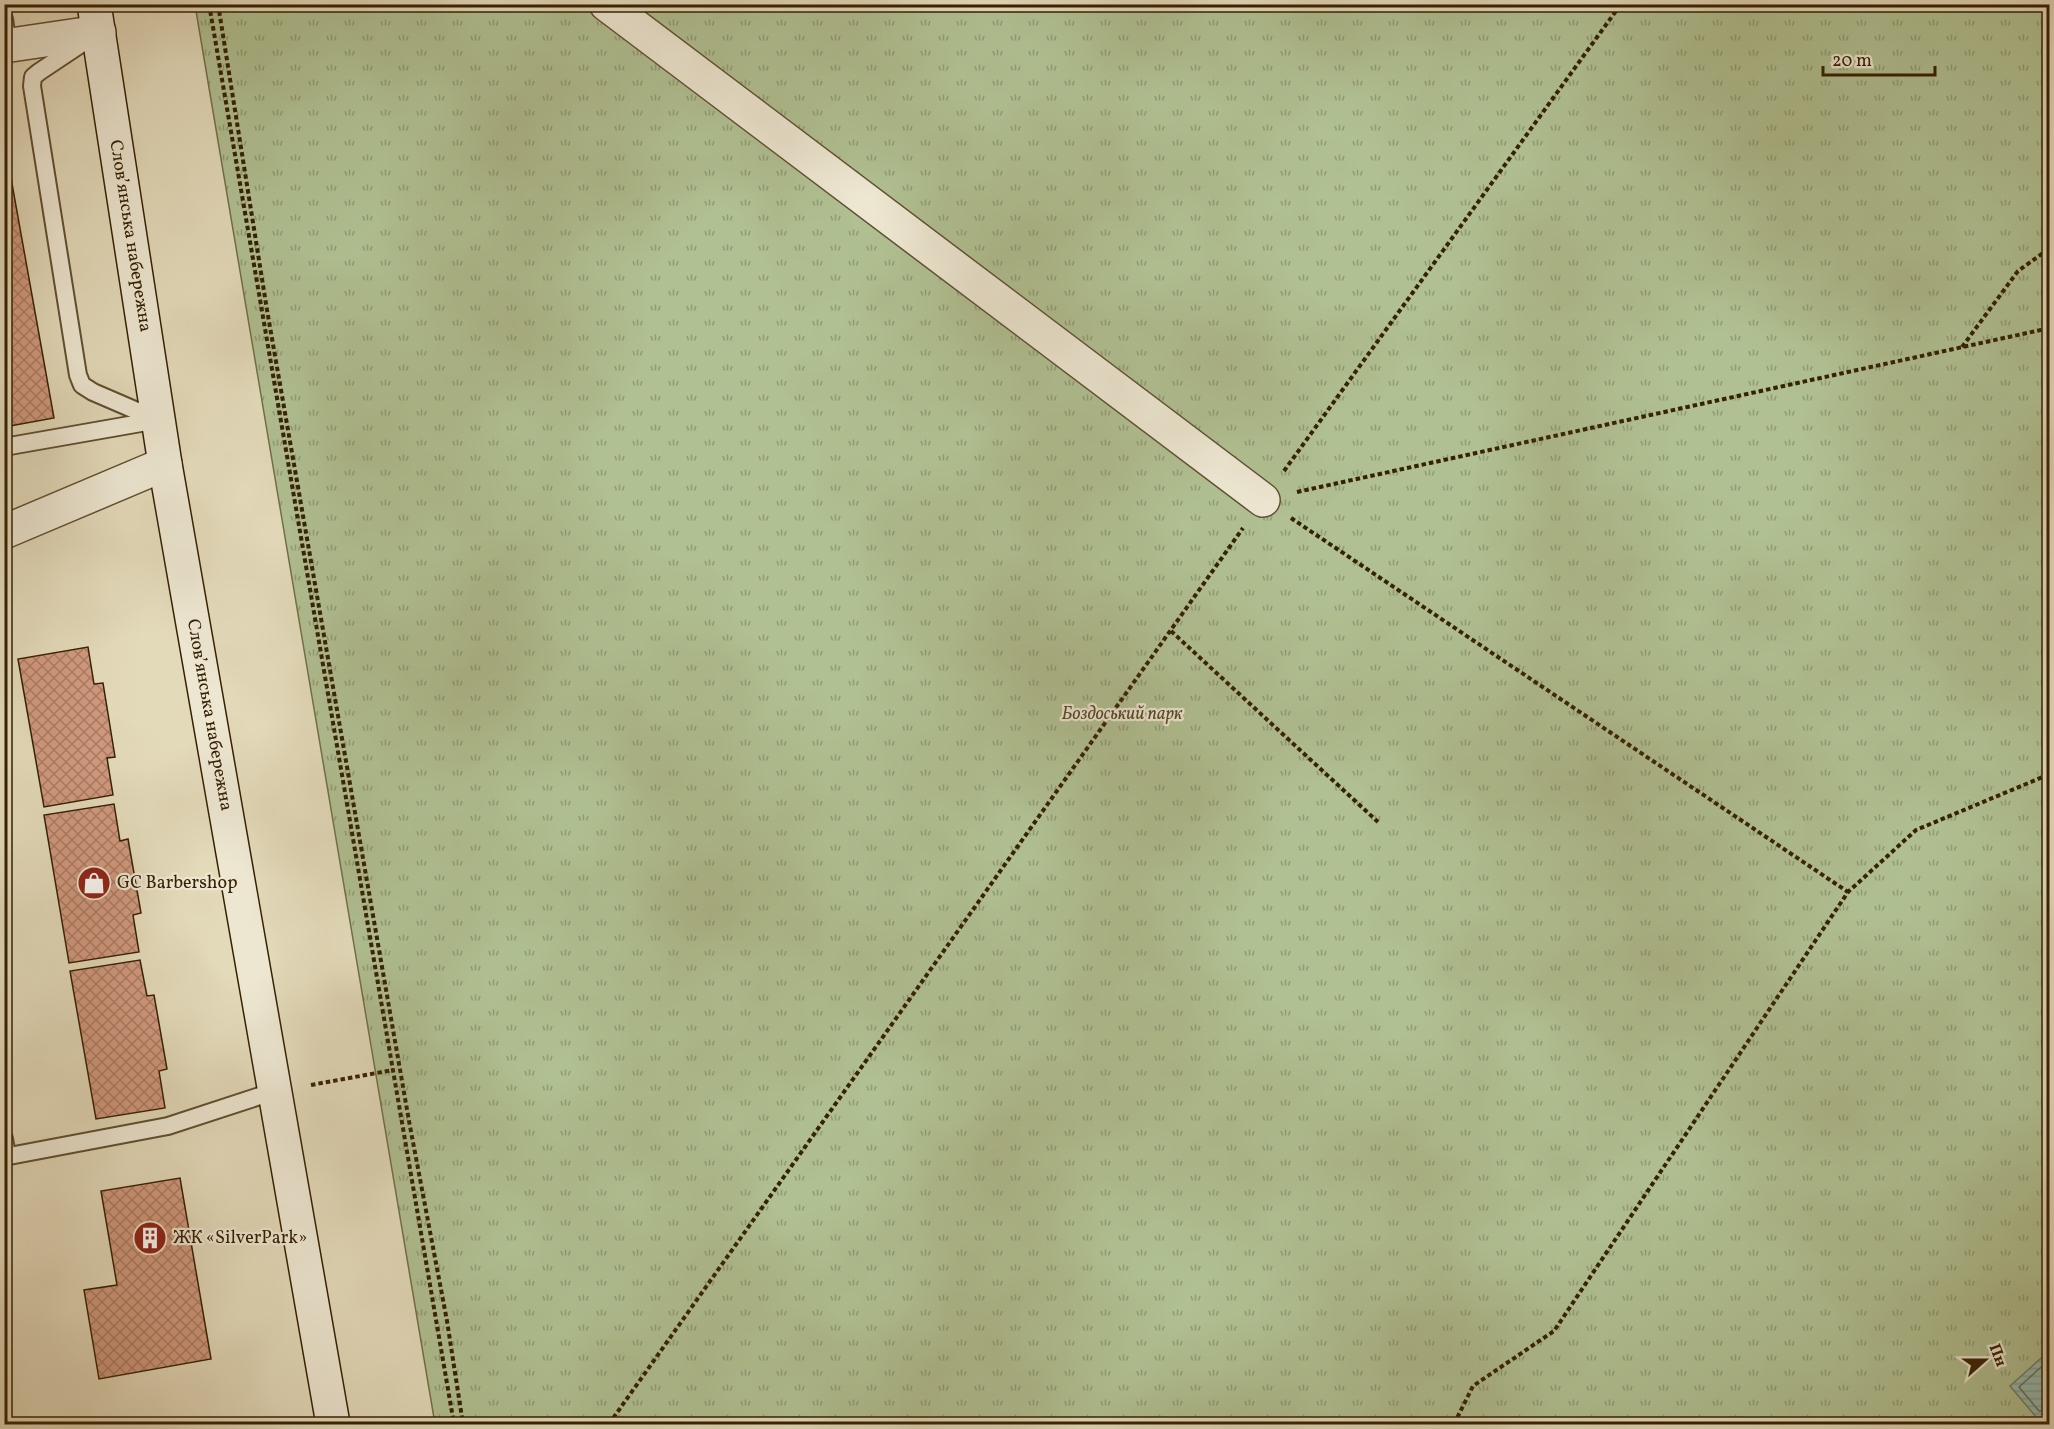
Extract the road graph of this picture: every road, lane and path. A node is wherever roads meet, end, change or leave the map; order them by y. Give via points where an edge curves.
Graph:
1 (209, 4) edge
2 (218, 4) edge
3 (606, 4) edge
4 (1621, 4) edge
5 (97, 18) edge
6 (6, 37) edge
7 (2049, 248) edge
8 (2049, 328) edge
9 (1962, 347) junction
10 (158, 420) junction
11 (4, 447) edge
12 (165, 464) junction
13 (1263, 500) junction
14 (4, 532) edge
15 (1171, 631) junction
16 (2049, 774) edge
17 (1378, 822) dead end
18 (1848, 892) junction
19 (393, 1070) junction
20 (275, 1091) junction
21 (4, 1139) edge
22 (6, 1156) edge
23 (333, 1425) edge
24 (454, 1425) edge
25 (463, 1425) edge
26 (609, 1425) edge
27 (1454, 1425) edge

1 - 19 path
2 - 25 path via 267,310
3 - 13 street
4 - 13 path
5 - 6 street
5 - 10 street, Словʼянська набережна
5 - 10 lane via 33,77 32,86 78,375 82,385 93,392
7 - 9 path via 2018,271
8 - 9 path
9 - 13 path
10 - 11 lane
10 - 12 street, Словʼянська набережна
12 - 14 street
12 - 20 street, Словʼянська набережна
13 - 15 path
13 - 18 path
15 - 17 path
15 - 26 path
16 - 18 path via 1916,830
18 - 27 path via 1554,1330 1473,1386
19 - 20 path
19 - 24 path
20 - 22 lane via 168,1126
20 - 23 street, Словʼянська набережна
21 - 22 lane

